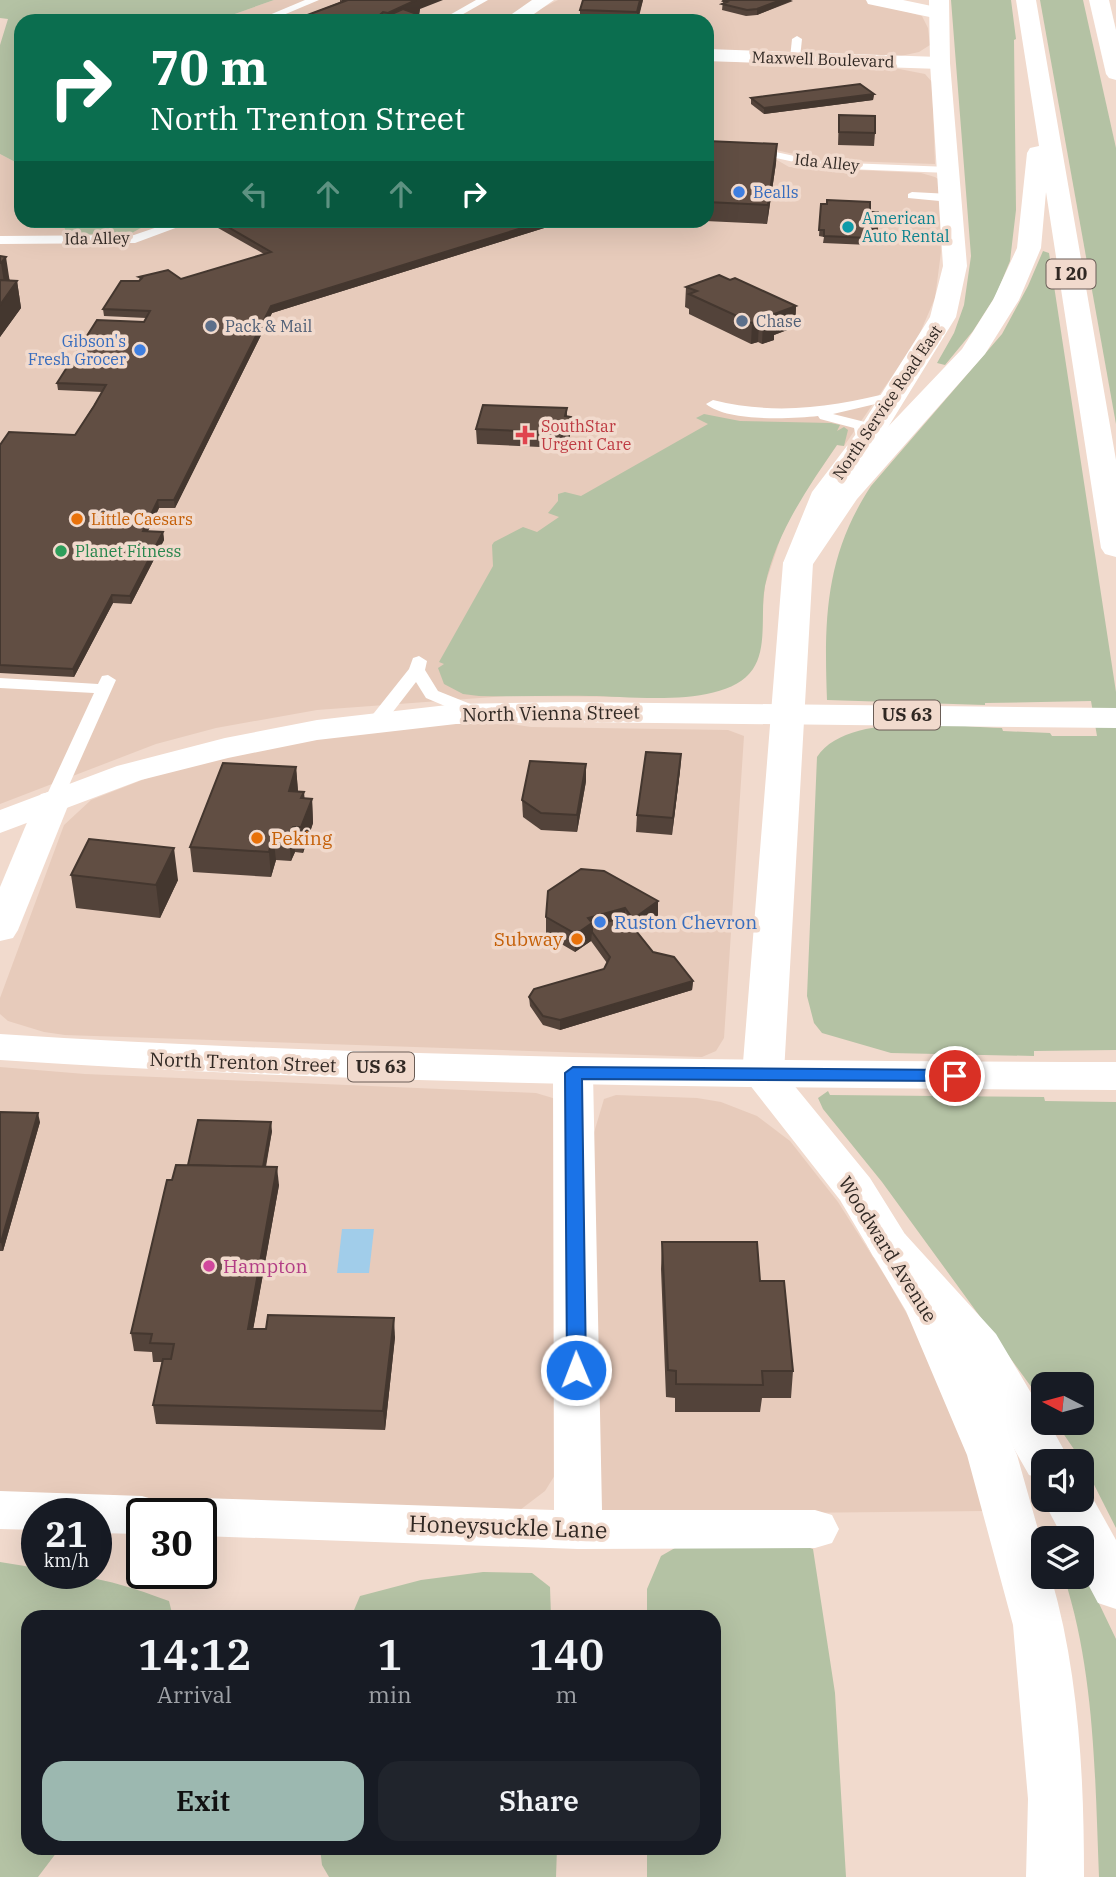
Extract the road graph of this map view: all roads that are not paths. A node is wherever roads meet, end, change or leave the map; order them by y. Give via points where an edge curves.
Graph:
1 (314, 0) edge
2 (483, 0) edge
3 (545, 0) edge
4 (875, 0) edge
5 (1026, 0) edge
6 (1098, 0) edge
7 (939, 6) edge
8 (278, 14) edge
9 (457, 14) edge
10 (522, 14) edge
11 (714, 55) edge
12 (940, 63) junction
13 (1116, 74) edge
14 (1043, 99) junction
15 (714, 147) edge
16 (949, 170) junction
17 (912, 196) dead end
18 (950, 198) junction
19 (167, 228) edge
20 (0, 240) edge
21 (896, 395) junction
22 (713, 404) dead end
23 (800, 411) junction
24 (864, 442) junction
25 (1116, 548) edge
26 (798, 563) junction
27 (0, 683) edge
28 (477, 713) junction
29 (786, 714) junction
30 (1116, 718) edge
31 (376, 722) junction
32 (53, 801) junction
33 (0, 822) edge
34 (0, 930) edge
35 (0, 1047) edge
36 (573, 1073) junction
37 (763, 1075) junction
38 (1116, 1076) edge
39 (889, 1245) junction
40 (1039, 1449) edge
41 (0, 1510) edge
42 (1075, 1512) edge
43 (126, 1514) edge
44 (217, 1518) edge
45 (815, 1529) dead end
46 (578, 1530) junction
47 (1116, 1588) edge
48 (1055, 1877) edge

1 - 8 lane
2 - 9 lane
3 - 10 street
4 - 7 street
5 - 14 main road, I 20
6 - 13 main road
7 - 12 main road, North Service Road East
11 - 12 street, Maxwell Boulevard via 796,49
12 - 16 main road, North Service Road East
14 - 25 main road, I 20
14 - 26 main road via 1029,248 1006,300 972,354 854,484
15 - 16 lane, Ida Alley via 753,150 822,165
16 - 18 main road, North Service Road East
17 - 18 lane
18 - 21 main road, North Service Road East via 955,266 943,317
19 - 20 lane, Ida Alley via 135,239
21 - 23 lane via 859,406
21 - 24 main road, North Service Road East
22 - 23 lane via 750,411
23 - 24 lane via 860,425
24 - 26 main road, North Service Road East via 827,492
26 - 29 main road, North Service Road East
27 - 32 lane via 106,684
28 - 29 main road, North Vienna Street / US 63
28 - 31 main road, North Vienna Street / US 63
28 - 31 lane via 432,694 418,666
29 - 30 main road, North Vienna Street / US 63
29 - 37 main road
31 - 32 main road, North Vienna Street / US 63 via 225,748 129,773
32 - 33 main road, North Vienna Street / US 63
32 - 34 street
35 - 36 main road, North Trenton Street / US 63 via 152,1059
36 - 37 main road, North Trenton Street / US 63
36 - 46 street
37 - 38 main road, North Trenton Street / US 63
37 - 39 main road, Woodward Avenue via 855,1189
39 - 40 main road via 979,1346
39 - 48 main road, Woodward Avenue via 928,1308 992,1455 1038,1625 1056,1799
41 - 43 street
42 - 47 main road
44 - 46 street, Honeysuckle Lane
45 - 46 street, Honeysuckle Lane

